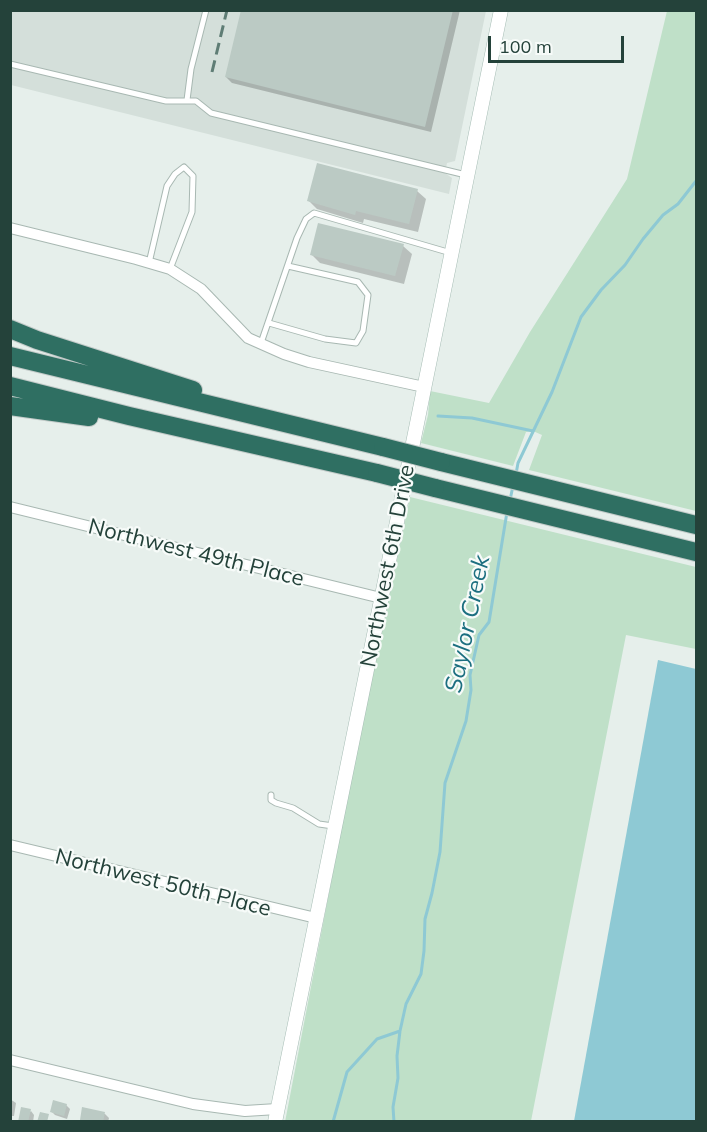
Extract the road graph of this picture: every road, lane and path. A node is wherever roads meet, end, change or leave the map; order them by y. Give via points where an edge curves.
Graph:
1 (206, 10) edge
2 (501, 10) edge
3 (10, 64) edge
4 (187, 100) junction
5 (467, 175) junction
6 (10, 228) edge
7 (451, 253) junction
8 (148, 263) junction
9 (288, 266) junction
10 (170, 269) junction
11 (269, 322) junction
12 (10, 329) edge
13 (261, 343) junction
14 (10, 356) edge
15 (10, 386) edge
16 (424, 387) junction
17 (10, 406) edge
18 (311, 430) junction
19 (297, 454) junction
20 (10, 507) edge
21 (696, 525) edge
22 (696, 552) edge
23 (381, 598) junction
24 (271, 795) dead end
25 (334, 827) junction
26 (10, 845) edge
27 (315, 918) junction
28 (10, 1060) edge
29 (276, 1115) edge

1 - 4 lane
2 - 5 main road, Northwest 6th Drive
3 - 4 lane via 166,101
4 - 5 lane via 196,100 211,113
5 - 7 main road, Northwest 6th Drive
6 - 8 street
7 - 9 lane via 314,213 306,219
7 - 16 main road, Northwest 6th Drive
8 - 10 street
8 - 10 lane via 167,186 184,167 193,176 192,212
9 - 11 lane
9 - 11 lane via 358,282 368,295 363,331 356,343 325,339
10 - 13 street via 201,289 248,338
11 - 13 lane
12 - 18 highway
13 - 16 street via 309,362
14 - 18 highway
15 - 19 highway
16 - 23 main road, Northwest 6th Drive
17 - 19 highway
18 - 21 highway, bridge
19 - 22 highway, bridge
20 - 23 street, Northwest 49th Place
23 - 25 main road, Northwest 6th Drive
24 - 25 lane via 276,803
25 - 27 main road, Northwest 6th Drive
26 - 27 street, Northwest 50th Place
27 - 29 main road, Northwest 6th Drive
28 - 29 street via 193,1104

